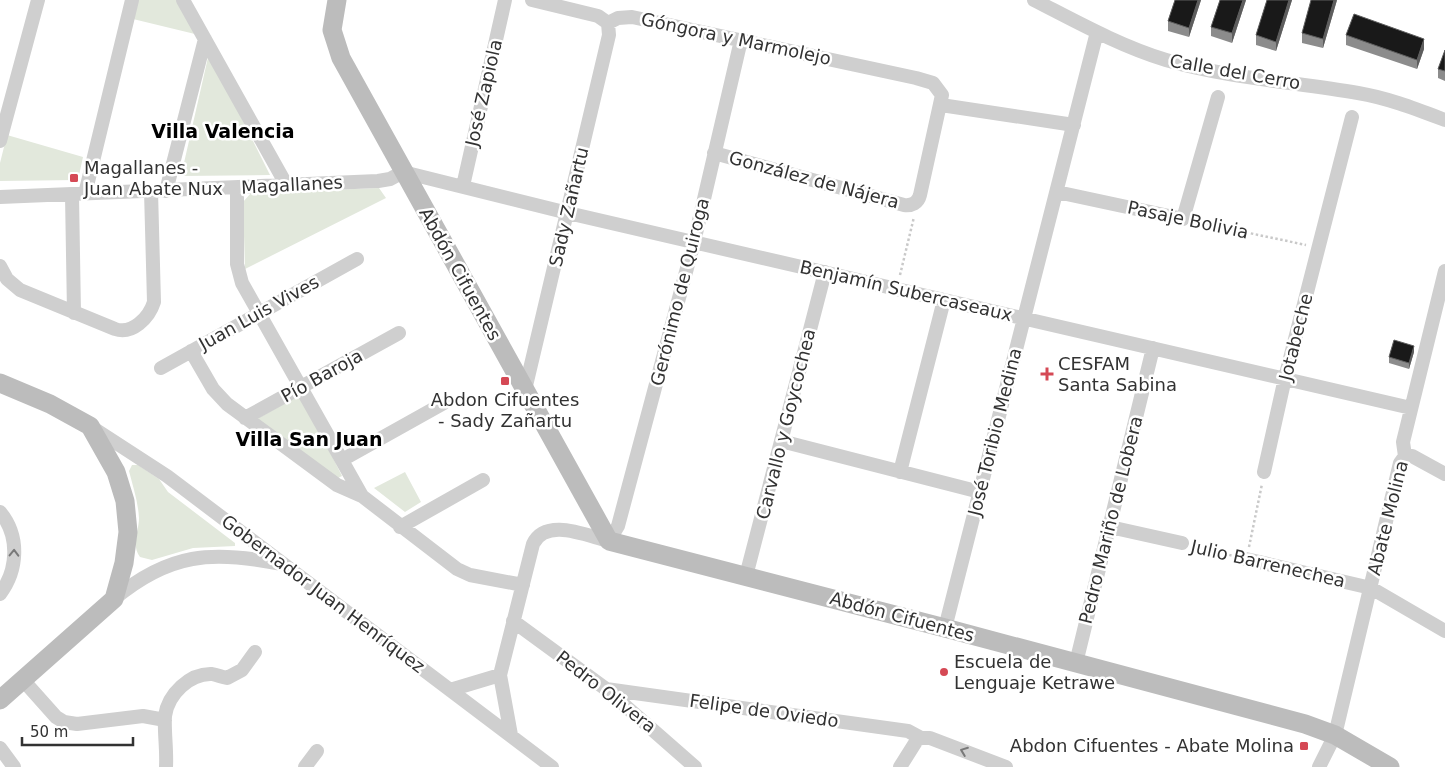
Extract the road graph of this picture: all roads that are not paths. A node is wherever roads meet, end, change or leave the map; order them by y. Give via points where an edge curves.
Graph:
1 (38, 0) edge
2 (132, 0) edge
3 (184, 0) edge
4 (336, 0) edge
5 (505, 0) edge
6 (532, 0) edge
7 (1034, 0) edge
8 (608, 23) junction
9 (1097, 32) junction
10 (206, 39) junction
11 (740, 40) junction
12 (1218, 97) dead end
13 (941, 98) junction
14 (1352, 117) dead end
15 (1445, 120) edge
16 (1074, 125) junction
17 (0, 141) edge
18 (714, 153) junction
19 (403, 172) junction
20 (287, 186) junction
21 (463, 186) junction
22 (237, 188) junction
23 (151, 191) junction
24 (166, 191) junction
25 (1057, 192) junction
26 (78, 194) junction
27 (0, 197) edge
28 (568, 213) junction
29 (694, 242) junction
30 (357, 259) dead end
31 (0, 266) edge
32 (1445, 271) edge
33 (825, 272) junction
34 (944, 300) junction
35 (74, 313) junction
36 (260, 313) junction
37 (1024, 318) junction
38 (399, 333) dead end
39 (1154, 348) junction
40 (191, 351) junction
41 (161, 368) dead end
42 (1285, 378) junction
43 (0, 383) edge
44 (302, 386) junction
45 (525, 390) junction
46 (444, 403) dead end
47 (1411, 408) junction
48 (245, 418) junction
49 (90, 426) junction
50 (781, 441) junction
51 (1405, 456) junction
52 (342, 460) junction
53 (900, 472) junction
54 (1264, 472) road end
55 (1445, 474) edge
56 (483, 480) dead end
57 (980, 492) junction
58 (362, 496) junction
59 (0, 512) edge
60 (400, 527) junction
61 (1110, 527) junction
62 (609, 541) junction
63 (1182, 543) road end
64 (1246, 559) road end
65 (286, 565) junction
66 (746, 576) junction
67 (523, 585) junction
68 (1371, 588) junction
69 (0, 594) edge
70 (114, 599) junction
71 (513, 621) junction
72 (945, 628) junction
73 (1445, 631) edge
74 (255, 652) dead end
75 (1076, 663) junction
76 (500, 675) junction
77 (23, 680) junction
78 (606, 689) junction
79 (450, 690) junction
80 (0, 700) edge
81 (165, 720) junction
82 (1335, 735) junction
83 (511, 736) junction
84 (921, 738) junction
85 (0, 748) edge
86 (317, 751) dead end
87 (14, 767) edge
88 (166, 767) edge
89 (305, 767) edge
90 (552, 767) edge
91 (695, 767) edge
92 (900, 767) edge
93 (1006, 767) edge
94 (1319, 767) edge
95 (1390, 767) edge

1 - 17 street
2 - 26 street
3 - 10 street
4 - 19 street, Abdón Cifuentes via 332,30 335,45
5 - 21 street, José Zapiola
6 - 8 street via 598,16
7 - 9 street, Calle del Cerro
8 - 11 street, Góngora y Marmolejo via 632,17
8 - 28 street, Sady Zañartu via 609,34
9 - 15 street, Calle del Cerro via 1180,64 1358,93
9 - 16 street, José Toribio Medina
10 - 20 street
10 - 24 street
11 - 13 street, Góngora y Marmolejo via 916,78 933,83
11 - 18 street, Gerónimo de Quiroga
12 - 25 street, Pasaje Bolivia via 1183,220
13 - 16 street
13 - 18 street, González de Nájera via 920,195 915,203 904,205
14 - 42 street, Jotabeche
16 - 25 street, José Toribio Medina
18 - 29 street, Gerónimo de Quiroga
19 - 20 street, Magallanes via 378,181
19 - 21 street, Benjamín Subercaseaux
19 - 45 street, Abdón Cifuentes
20 - 22 street, Magallanes
21 - 28 street, Benjamín Subercaseaux
22 - 24 street, Magallanes
22 - 36 street via 238,273
23 - 24 street, Magallanes
23 - 26 street, Magallanes
23 - 35 street via 154,302 146,317 124,331
25 - 37 street, José Toribio Medina
26 - 27 street, Magallanes
26 - 35 street
28 - 29 street, Benjamín Subercaseaux
28 - 45 street, Sady Zañartu
29 - 33 street, Benjamín Subercaseaux
29 - 62 street, Gerónimo de Quiroga via 623,510
30 - 36 street, Juan Luis Vives
31 - 35 street via 15,287
32 - 47 street, Abate Molina
33 - 34 street, Benjamín Subercaseaux
33 - 50 street, Carvallo y Goycochea
34 - 37 street, Benjamín Subercaseaux
34 - 53 street
36 - 40 street, Juan Luis Vives
36 - 44 street
37 - 39 street, Benjamín Subercaseaux
37 - 57 street, José Toribio Medina
38 - 44 street, Pío Baroja
39 - 42 street, Benjamín Subercaseaux
39 - 61 street, Pedro Mariño de Lobera
40 - 41 street, Juan Luis Vives
40 - 48 street via 218,395
42 - 47 street, Benjamín Subercaseaux
42 - 54 street, Jotabeche
43 - 49 street, Gobernador Juan Henríquez via 50,404
44 - 48 street, Pío Baroja
44 - 52 street
45 - 62 street, Abdón Cifuentes
46 - 52 street
47 - 51 street, Abate Molina via 1403,442
48 - 58 street via 336,485
49 - 65 street, Gobernador Juan Henríquez via 167,476
49 - 70 street via 116,472 127,516 126,548
50 - 53 street
50 - 66 street, Carvallo y Goycochea
51 - 55 street via 1412,456
51 - 68 street, Abate Molina via 1400,463
52 - 58 street
53 - 57 street
56 - 60 street
57 - 72 street, José Toribio Medina
58 - 60 street
69 -> 59 street via 8,582 14,559 12,534
60 - 67 street via 463,572
61 - 63 street, Julio Barrenechea
61 - 75 street, Pedro Mariño de Lobera
62 - 66 street, Abdón Cifuentes
62 - 67 street, Abdón Cifuentes via 554,529 543,532 533,544
64 - 68 street, Julio Barrenechea
65 - 70 street via 220,556 186,560 147,574
65 - 79 street, Gobernador Juan Henríquez
66 - 72 street, Abdón Cifuentes
67 - 71 street, Abdón Cifuentes
68 - 73 street, Julio Barrenechea
68 - 82 street, Abate Molina
70 - 77 street
71 - 76 street, Abdón Cifuentes
71 - 78 street, Pedro Olivera
72 - 75 street, Abdón Cifuentes
74 - 81 street via 242,670 227,678 212,674 183,686 170,700
75 - 82 street, Abdón Cifuentes via 1305,724
76 - 79 street
76 - 83 street, Abdón Cifuentes
77 - 80 street
77 - 81 street via 64,722 77,724 143,716
78 - 84 street, Felipe de Oviedo via 908,731
78 - 91 street, Pedro Olivera
79 - 83 street, Gobernador Juan Henríquez
81 - 88 street
82 - 94 street, Abate Molina
82 - 95 street, Abdón Cifuentes
83 - 90 street, Gobernador Juan Henríquez
84 - 92 street
93 -> 84 street, Felipe de Oviedo via 930,738
85 - 87 street
86 - 89 street

